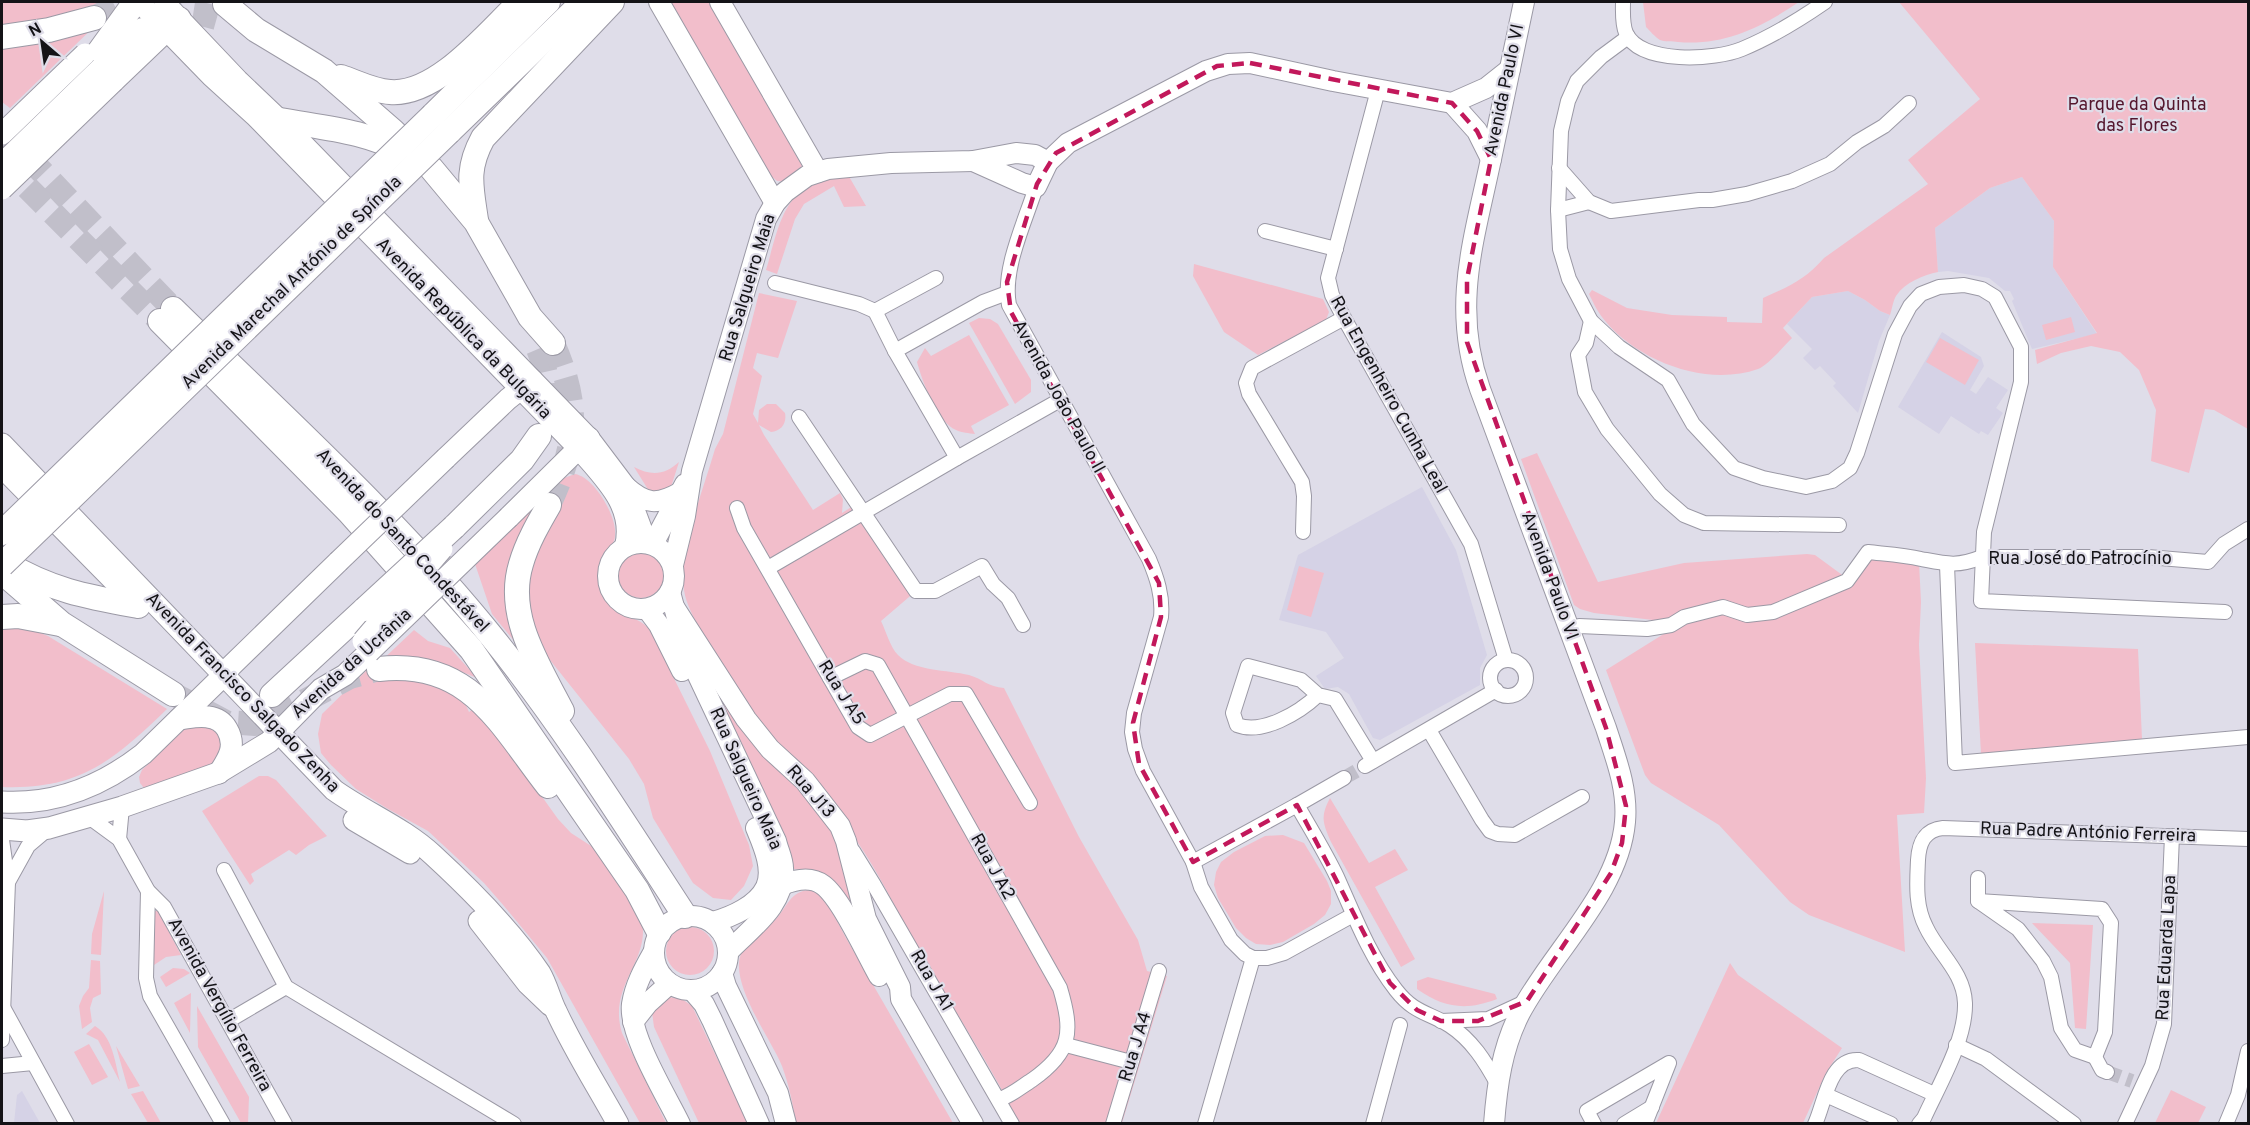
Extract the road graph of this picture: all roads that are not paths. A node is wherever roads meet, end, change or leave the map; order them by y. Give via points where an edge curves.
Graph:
1 (164, 2) edge
2 (520, 2) edge
3 (548, 2) edge
4 (582, 2) edge
5 (612, 2) edge
6 (659, 2) edge
7 (720, 2) edge
8 (1524, 2) edge
9 (1623, 2) edge
10 (1825, 2) edge
11 (136, 4) edge
12 (222, 12) tunnel mouth
13 (94, 18) tunnel mouth
14 (163, 26) junction
15 (2, 37) edge
16 (1628, 37) junction
17 (98, 67) junction
18 (1510, 69) junction
19 (324, 71) junction
20 (1378, 90) junction
21 (1452, 103) junction
22 (1909, 103) dead end
23 (280, 120) junction
24 (441, 123) junction
25 (2, 134) edge
26 (2, 150) edge
27 (1491, 159) junction
28 (973, 161) junction
29 (1048, 162) junction
30 (2, 166) edge
31 (431, 168) junction
32 (1559, 168) junction
33 (818, 172) junction
34 (1036, 187) junction
35 (2, 189) edge
36 (1589, 202) junction
37 (775, 203) junction
38 (1558, 210) junction
39 (476, 222) junction
40 (1265, 231) dead end
41 (1336, 249) junction
42 (936, 278) dead end
43 (775, 283) dead end
44 (1007, 293) junction
45 (875, 310) junction
46 (1344, 318) junction
47 (1591, 321) junction
48 (546, 346) tunnel mouth
49 (895, 351) junction
50 (527, 385) junction
51 (1060, 400) junction
52 (799, 417) dead end
53 (539, 436) tunnel mouth
54 (583, 443) junction
55 (2, 444) edge
56 (957, 458) junction
57 (2, 467) edge
58 (692, 471) junction
59 (626, 487) junction
60 (681, 492) junction
61 (549, 505) tunnel mouth
62 (737, 508) dead end
63 (863, 514) junction
64 (1839, 525) dead end
65 (454, 526) junction
66 (2248, 529) edge
67 (1303, 532) dead end
68 (2, 533) edge
69 (650, 543) junction
70 (625, 546) junction
71 (1982, 557) junction
72 (2, 560) edge
73 (2, 565) edge
74 (673, 565) junction
75 (1947, 565) junction
76 (768, 568) junction
77 (2, 572) edge
78 (672, 600) junction
79 (138, 606) junction
80 (647, 609) junction
81 (2225, 612) dead end
82 (2, 616) edge
83 (62, 624) junction
84 (1023, 625) dead end
85 (1569, 630) junction
86 (369, 655) junction
87 (1506, 660) junction
88 (830, 678) junction
89 (219, 680) junction
90 (1496, 690) junction
91 (173, 694) tunnel mouth
92 (272, 695) dead end
93 (1318, 696) junction
94 (907, 716) junction
95 (179, 719) junction
96 (1429, 730) junction
97 (274, 737) junction
98 (2248, 737) edge
99 (143, 754) junction
100 (218, 773) junction
101 (1344, 778) tunnel mouth
102 (598, 783) junction
103 (1582, 797) dead end
104 (148, 798) junction
105 (2, 802) edge
106 (1030, 803) dead end
107 (1297, 805) junction
108 (122, 807) junction
109 (89, 817) junction
110 (49, 828) junction
111 (2, 829) edge
112 (2172, 836) junction
113 (119, 838) junction
114 (2248, 839) edge
115 (2, 840) edge
116 (846, 841) junction
117 (616, 860) junction
118 (1192, 862) junction
119 (224, 870) dead end
120 (1978, 878) dead end
121 (8, 882) junction
122 (782, 885) junction
123 (148, 891) junction
124 (1978, 901) junction
125 (1353, 915) junction
126 (685, 916) junction
127 (713, 922) junction
128 (656, 942) junction
129 (728, 952) junction
130 (1253, 957) junction
131 (1159, 971) dead end
132 (722, 973) junction
133 (669, 984) junction
134 (286, 987) junction
135 (692, 990) junction
136 (901, 999) junction
137 (1527, 1000) junction
138 (3, 1008) edge
139 (228, 1021) junction
140 (1441, 1021) junction
141 (633, 1022) junction
142 (1400, 1025) dead end
143 (2, 1040) edge
144 (1956, 1044) junction
145 (1066, 1045) junction
146 (2248, 1051) edge
147 (2095, 1057) junction
148 (1131, 1062) junction
149 (33, 1063) junction
150 (2, 1066) edge
151 (2107, 1072) tunnel mouth
152 (1498, 1085) junction
153 (1934, 1094) junction
154 (1826, 1095) junction
155 (1000, 1099) junction
156 (1652, 1107) junction
157 (66, 1124) edge
158 (223, 1124) edge
159 (285, 1124) edge
160 (514, 1124) edge
161 (618, 1124) edge
162 (680, 1124) edge
163 (759, 1124) edge
164 (786, 1124) edge
165 (973, 1124) edge
166 (1012, 1124) edge
167 (1113, 1124) edge
168 (1205, 1124) edge
169 (1373, 1124) edge
170 (1494, 1124) edge
171 (1594, 1124) edge
172 (1624, 1124) edge
173 (1645, 1124) edge
174 (1815, 1124) edge
175 (1891, 1124) edge
176 (1919, 1124) edge
177 (2074, 1124) edge
178 (2125, 1124) edge
179 (2226, 1124) edge

1 - 14 main road, Avenida República da Bulgária
2 - 19 highway via 446,72 417,88 390,92
3 - 24 highway, Avenida Marechal António de Spínola
4 - 24 highway, Avenida Marechal António de Spínola
5 - 39 highway via 483,138 473,155 470,172
6 - 37 main road
7 - 33 main road
8 - 18 main road, Avenida Paulo VI
9 - 16 street
10 - 16 street via 1741,50 1718,56 1656,53
11 - 14 main road, Avenida República da Bulgária
11 - 17 highway
12 - 19 highway
13 - 15 highway
14 - 17 highway
14 - 23 main road, Avenida República da Bulgária via 238,80
14 - 50 main road, Avenida República da Bulgária
16 - 32 street via 1577,81 1561,131
17 - 25 main road, bridge
17 - 26 highway
17 - 30 highway, bridge
17 - 35 main road, bridge
18 - 21 main road via 1486,88
18 - 27 main road, Avenida Paulo VI
19 - 31 highway
20 - 21 main road, Avenida João Paulo II
20 - 29 main road, Avenida João Paulo II via 1250,63 1217,66 1074,139
20 - 41 street, Rua Engenheiro Cunha Leal
21 - 27 main road via 1477,131
22 - 36 street via 1830,164 1792,181 1735,196 1650,207 1611,211
23 - 31 highway via 387,142
23 - 50 main road, Avenida República da Bulgária
24 - 68 highway, Avenida Marechal António de Spínola, bridge
24 - 73 highway, Avenida Marechal António de Spínola, bridge
27 - 85 main road, Avenida Paulo VI via 1465,295 1467,342
28 - 29 main road, Rua Salgueiro Maia via 1016,153 1035,155
28 - 33 main road, Rua Salgueiro Maia via 891,163
28 - 34 main road, Rua Salgueiro Maia
29 - 34 main road, Avenida João Paulo II
31 - 39 highway
32 - 36 street
32 - 38 street
33 - 37 main road, Rua Salgueiro Maia via 807,176
34 - 44 street, Avenida João Paulo II via 1010,268
36 - 38 street
37 - 58 main road, Rua Salgueiro Maia via 766,219
38 - 47 street via 1560,249 1569,279
39 - 48 highway
40 - 41 street
41 - 46 street, Rua Engenheiro Cunha Leal via 1328,283
42 - 45 street
43 - 45 street
44 - 49 street via 983,302
44 - 51 street, Avenida João Paulo II via 1011,312
45 - 49 street
46 - 67 street via 1252,368 1246,383 1302,482
46 - 87 street, Rua Engenheiro Cunha Leal via 1470,544
47 - 64 street via 1586,344 1578,355 1585,392 1615,438 1660,494 1684,514 1704,523
47 - 71 street via 1619,347 1668,380 1693,424 1734,468 1806,487 1832,482 1850,468 1895,334 1910,306 1921,294 1939,286 1982,289 1995,297 2022,347 2021,382 1984,532
49 - 56 street
50 - 54 main road, Avenida República da Bulgária
50 - 89 main road, bridge via 446,458
51 - 56 street
51 - 118 street, Avenida João Paulo II via 1159,583 1161,617 1134,713 1133,738 1143,771
52 - 63 street
53 - 65 highway via 522,460
54 - 59 main road, Avenida República da Bulgária
54 - 70 main road, Avenida República da Bulgária via 622,504 627,523
54 - 86 main road, Avenida da Ucrânia, bridge
55 - 89 main road, Avenida Francisco Salgado Zenha
56 - 63 street
57 - 79 main road, Avenida Francisco Salgado Zenha
58 - 60 main road, Rua Salgueiro Maia
58 - 74 main road, Rua Salgueiro Maia
59 - 60 main road via 651,502 666,501
59 - 69 main road, Avenida República da Bulgária
60 - 69 main road, Rua Salgueiro Maia
61 - 102 highway via 520,565 519,614 529,647
62 - 76 street, Rua J A5
63 - 76 street
63 - 84 street via 916,591 935,591 982,566 1008,598
65 - 86 main road, bridge via 441,552
65 - 92 highway, bridge
66 - 71 street, Rua José do Patrocínio via 2224,544 2208,562 2148,557
69 - 70 main road
69 - 74 main road via 662,549
70 - 80 main road via 610,564 609,587 624,605
71 - 75 street, Rua José do Patrocínio via 1966,564
71 - 81 street via 1981,601
72 - 79 highway via 61,590
74 - 78 main road
75 - 85 street, Rua José do Patrocínio via 1868,552 1847,580 1773,612 1747,615 1724,607 1684,617 1671,626 1579,626
75 - 98 street via 1955,763
76 - 88 street, Rua J A5
77 - 83 highway
78 - 80 main road
78 - 116 main road, Rua J13 via 746,719 823,803
78 - 122 main road, Rua Salgueiro Maia via 685,648 776,841 783,867
79 - 89 main road, Avenida Francisco Salgado Zenha
80 - 127 main road, Rua Salgueiro Maia via 677,660 764,848 766,888 729,918
82 - 83 highway
83 - 91 highway
85 - 137 main road, Avenida Paulo VI via 1621,773 1625,821 1618,857 1606,882
86 - 97 main road, Avenida da Ucrânia via 321,689
86 - 117 highway via 440,675 466,688 493,715 571,814
87 - 90 street via 1493,668 1491,682
87 - 90 street via 1521,666 1526,678 1524,685 1514,695 1506,696
88 - 94 street, Rua J A2 via 865,662 878,665
88 - 94 street, Rua J A5 via 858,727 870,735
89 - 95 main road
89 - 97 main road, Avenida Francisco Salgado Zenha
90 - 96 street
93 - 93 street via 1268,727 1248,729 1237,725 1233,713 1248,666 1301,680
93 - 96 street via 1335,699 1369,763
94 - 106 street, Rua J A5 via 950,694 966,694
94 - 145 street, Rua J A2 via 1060,988 1068,1016
95 - 99 main road
95 - 100 main road via 208,717 225,726 232,748
96 - 103 street via 1490,831 1515,835
97 - 100 main road, Avenida da Ucrânia
97 - 161 main road, Avenida Francisco Salgado Zenha via 335,807 403,848 475,917 528,984 556,1012
99 - 104 main road via 134,779 139,791
99 - 105 main road via 106,779 68,795
100 - 104 main road, Avenida da Ucrânia
101 - 107 street
102 - 117 highway, Avenida do Santo Condestável via 491,635 415,550 373,505 167,315 444,616 499,687
102 - 126 highway, Avenida do Santo Condestável
104 - 108 main road, Avenida da Ucrânia
107 - 118 street
107 - 125 street
108 - 109 main road, Avenida da Ucrânia
108 - 113 street
109 - 110 main road, Avenida da Ucrânia
109 - 113 street, Avenida Vergílio Ferreira
110 - 111 main road, Avenida da Ucrânia
110 - 121 street via 28,846
112 - 114 street, Rua Padre António Ferreira
112 - 144 street, Rua Padre António Ferreira via 1942,828 1928,833 1919,848 1918,900 1925,925 1964,990 1964,1020
112 - 178 street, Rua Eduarda Lapa via 2164,1024 2152,1066 2138,1084
113 - 123 street, Avenida Vergílio Ferreira
115 - 121 street
116 - 136 main road, Rua J13 via 866,919 900,987
116 - 155 street, Rua J A1
117 - 128 highway, Avenida do Santo Condestável via 637,890
118 - 130 street, Avenida João Paulo II via 1201,887 1231,940
119 - 134 street
120 - 124 street
121 - 138 street
122 - 129 main road via 778,899
122 - 136 main road, Rua J13 via 791,881 821,883 837,902 888,991
123 - 139 street, Avenida Vergílio Ferreira via 164,907
123 - 158 street, Avenida Vergílio Ferreira via 146,978 150,996
124 - 147 street via 2018,928 2037,953 2051,977 2061,1028 2075,1050
124 - 147 street via 2102,909 2111,923 2105,1032
125 - 130 street via 1284,953
125 - 140 street via 1399,994 1417,1011
126 - 127 main road
126 - 128 main road via 666,924
127 - 129 main road via 726,940
128 - 133 main road via 657,970
128 - 141 main road via 636,990
129 - 132 main road
130 - 168 street
131 - 148 street, Rua J A4
132 - 135 main road via 704,988
132 - 164 main road via 778,1093
133 - 135 main road
133 - 141 main road
134 - 139 street
134 - 160 street
135 - 163 main road via 712,1020
136 - 165 main road, Rua J13
137 - 140 street via 1488,1018
137 - 152 main road, Avenida Paulo VI via 1507,1045
138 - 143 street
138 - 149 street
139 - 159 street, Avenida Vergílio Ferreira
140 - 152 street via 1474,1047
141 - 162 main road
142 - 169 street
144 - 153 street
144 - 177 street via 1986,1059
145 - 148 street
145 - 155 street via 1047,1069
146 - 179 street via 2238,1095
147 - 151 street
148 - 167 street, Rua J A4
149 - 150 street
149 - 157 street
152 - 170 main road, Avenida Paulo VI
153 - 154 street via 1853,1060 1837,1070
153 - 176 street
154 - 174 street
154 - 175 street
155 - 166 street, Rua J A1
156 - 171 street via 1669,1063 1587,1111
156 - 172 street
156 - 173 street

